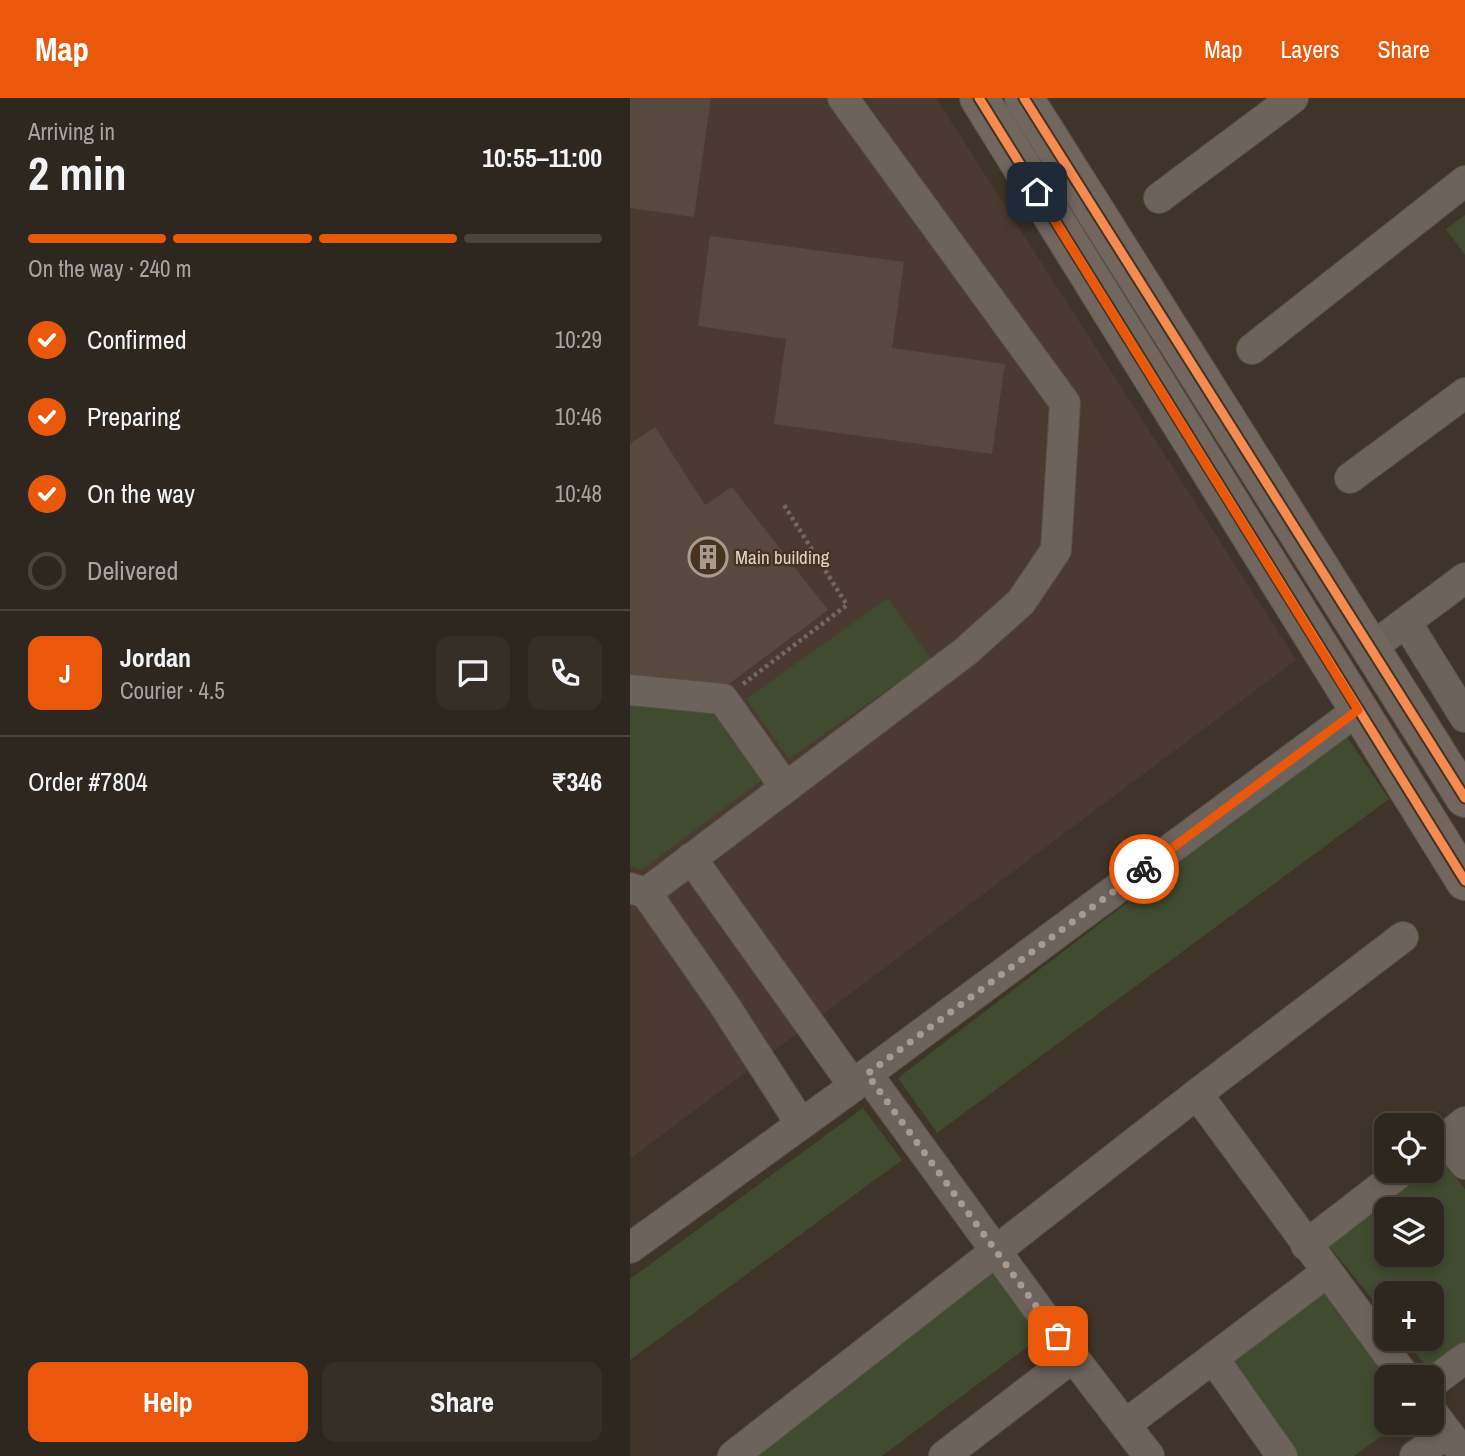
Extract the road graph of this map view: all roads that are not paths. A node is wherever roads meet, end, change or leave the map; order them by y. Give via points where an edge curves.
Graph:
1 (844, 98) edge
2 (979, 98) edge
3 (1024, 98) edge
4 (1293, 98) edge
5 (1465, 181) edge
6 (1159, 198) dead end
7 (1252, 349) dead end
8 (1465, 393) edge
9 (1350, 478) dead end
10 (1465, 578) edge
11 (1406, 622) junction
12 (1371, 648) junction
13 (630, 690) edge
14 (1358, 710) junction
15 (1465, 717) edge
16 (785, 787) junction
17 (1465, 798) edge
18 (691, 858) junction
19 (1465, 881) edge
20 (638, 890) edge
21 (1404, 937) dead end
22 (860, 1080) junction
23 (1196, 1094) junction
24 (801, 1124) junction
25 (1447, 1136) edge
26 (1465, 1164) edge
27 (1386, 1183) edge
28 (1306, 1245) junction
29 (630, 1248) edge
30 (995, 1250) junction
31 (1327, 1272) junction
32 (1073, 1357) junction
33 (1213, 1358) junction
34 (1465, 1358) edge
35 (1396, 1365) edge
36 (1444, 1374) edge
37 (1125, 1424) junction
38 (1448, 1434) edge
39 (733, 1456) edge
40 (944, 1456) edge
41 (1149, 1456) edge
42 (1282, 1456) edge
43 (1415, 1456) edge

1 - 16 street via 1065,403 1056,550 1020,602 965,652
2 - 14 main road
3 - 12 main road
4 - 6 street
5 - 7 street
8 - 9 street
10 - 11 street
11 - 12 street
11 - 15 street
12 - 17 main road
13 - 16 street via 723,699
14 - 19 main road
14 - 22 street
16 - 18 street
18 - 20 street
18 - 22 street
20 - 24 street via 723,1003
21 - 23 street
22 - 24 street
22 - 30 street
23 - 28 street
23 - 30 street
24 - 29 street
25 - 26 street
27 - 28 street
28 - 31 street
30 - 32 street
30 - 39 street
31 - 33 street
31 - 35 street
32 - 37 street
32 - 40 street
33 - 37 street
33 - 42 street
34 - 36 street
37 - 41 street
38 - 43 street

